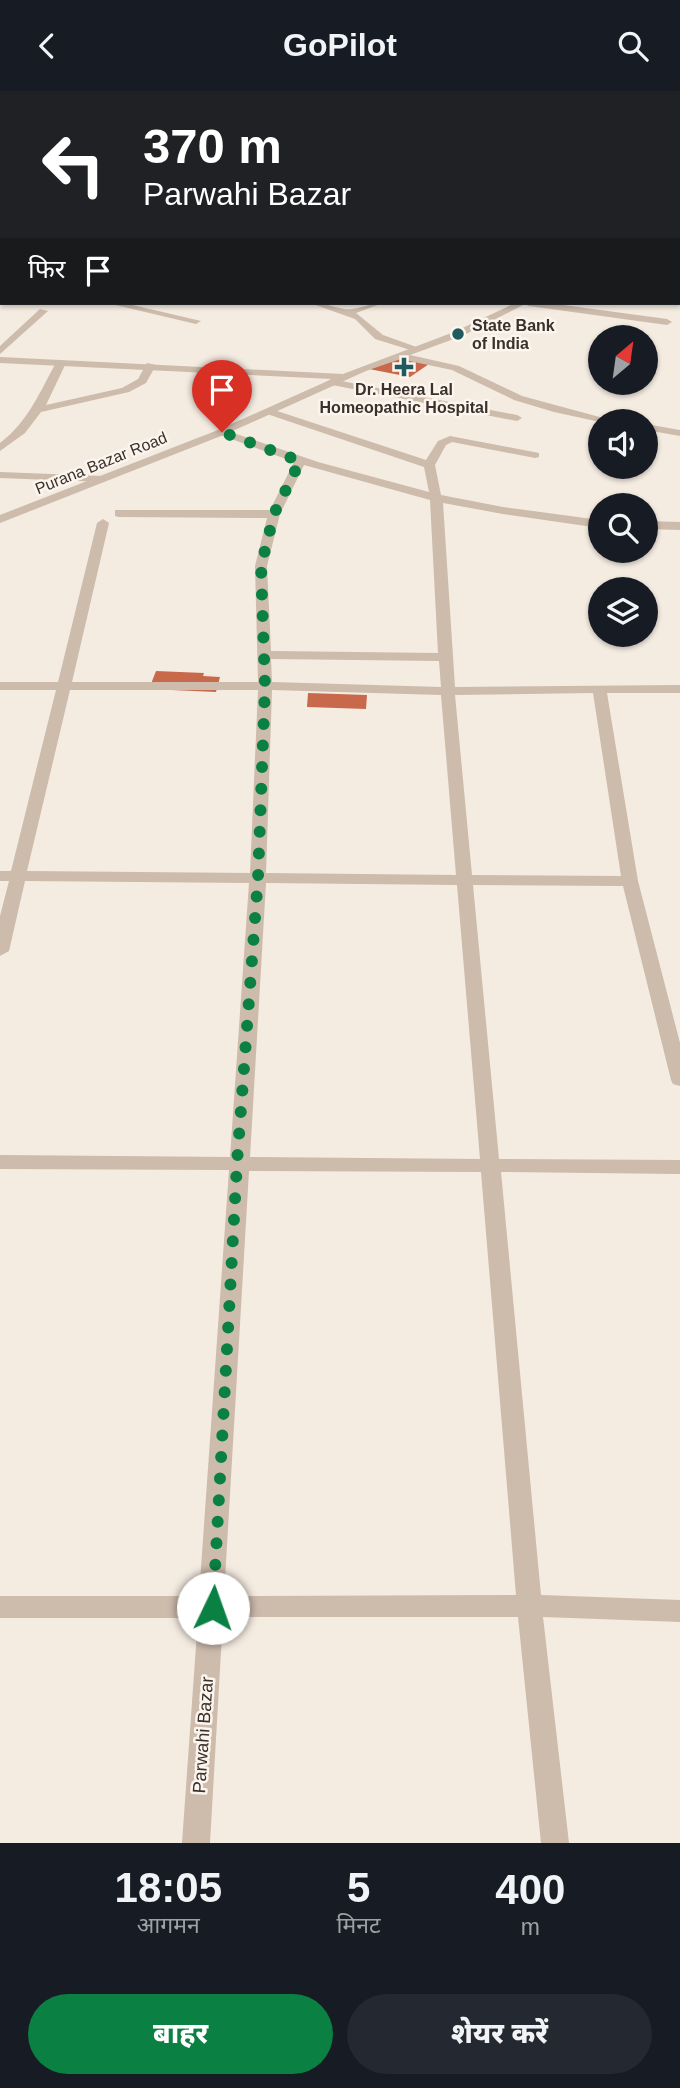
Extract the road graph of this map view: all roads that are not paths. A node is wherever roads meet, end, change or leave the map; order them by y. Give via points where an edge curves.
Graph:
1 (121, 305) edge
2 (321, 305) edge
3 (372, 305) edge
4 (518, 305) edge
5 (543, 305) edge
6 (43, 311) dead end
7 (347, 313) junction
8 (196, 321) dead end
9 (667, 322) dead end
10 (417, 349) junction
11 (0, 351) edge
12 (401, 356) junction
13 (0, 360) edge
14 (61, 363) junction
15 (151, 365) junction
16 (344, 377) junction
17 (331, 382) junction
18 (41, 409) junction
19 (268, 411) junction
20 (588, 417) edge
21 (517, 418) dead end
22 (658, 429) edge
23 (222, 432) junction
24 (680, 433) edge
25 (0, 448) edge
26 (535, 455) dead end
27 (300, 461) junction
28 (429, 465) junction
29 (0, 475) edge
30 (103, 479) junction
31 (436, 498) junction
32 (119, 513) dead end
33 (274, 514) junction
34 (0, 519) edge
35 (103, 523) dead end
36 (588, 523) edge
37 (658, 526) edge
38 (680, 526) edge
39 (263, 655) junction
40 (446, 657) junction
41 (0, 686) edge
42 (265, 686) junction
43 (64, 687) junction
44 (680, 688) edge
45 (599, 689) junction
46 (448, 691) junction
47 (8, 876) edge
48 (258, 878) junction
49 (465, 878) junction
50 (630, 881) junction
51 (0, 951) edge
52 (680, 1080) edge
53 (0, 1161) edge
54 (237, 1163) junction
55 (490, 1165) junction
56 (680, 1167) edge
57 (529, 1606) junction
58 (0, 1607) edge
59 (213, 1608) junction
60 (680, 1611) edge
61 (196, 1843) edge
62 (555, 1843) edge

1 - 8 street
2 - 7 street
3 - 7 street
4 - 10 street, Purana Bazar Road
5 - 9 street
6 - 11 street
7 - 10 street via 379,337
10 - 12 street, Purana Bazar Road
12 - 16 street, Purana Bazar Road
12 - 20 street via 455,367 518,398
13 - 14 street
14 - 15 street
14 - 18 street
15 - 16 street
15 - 18 street via 142,381 125,390
16 - 17 street, Purana Bazar Road
17 - 19 street, Purana Bazar Road
17 - 21 street
18 - 25 street via 22,432
19 - 23 street, Purana Bazar Road
19 - 28 street
22 - 24 street
23 - 27 street
23 - 30 street, Purana Bazar Road
26 - 28 street via 450,439 442,443
27 - 31 street
27 - 33 street, Parwahi Bazar
28 - 31 street
29 - 30 street
30 - 34 street, Purana Bazar Road
31 - 36 street
31 - 40 street
32 - 33 street
33 - 39 street, Parwahi Bazar via 261,566
35 - 43 street
37 - 38 street
39 - 40 street
39 - 42 street, Parwahi Bazar
40 - 46 street
41 - 43 street
42 - 43 street
42 - 46 street
42 - 48 street, Parwahi Bazar
43 - 47 street
44 - 45 street
45 - 46 street
45 - 50 street
46 - 49 street
47 - 48 street
47 - 51 street
48 - 49 street
48 - 54 street, Parwahi Bazar
49 - 50 street
49 - 55 street
50 - 52 street
53 - 54 street
54 - 55 street
54 - 59 street, Parwahi Bazar
55 - 56 street
55 - 57 street
57 - 59 street
57 - 60 street
57 - 62 street
58 - 59 street
59 - 61 street, Parwahi Bazar

